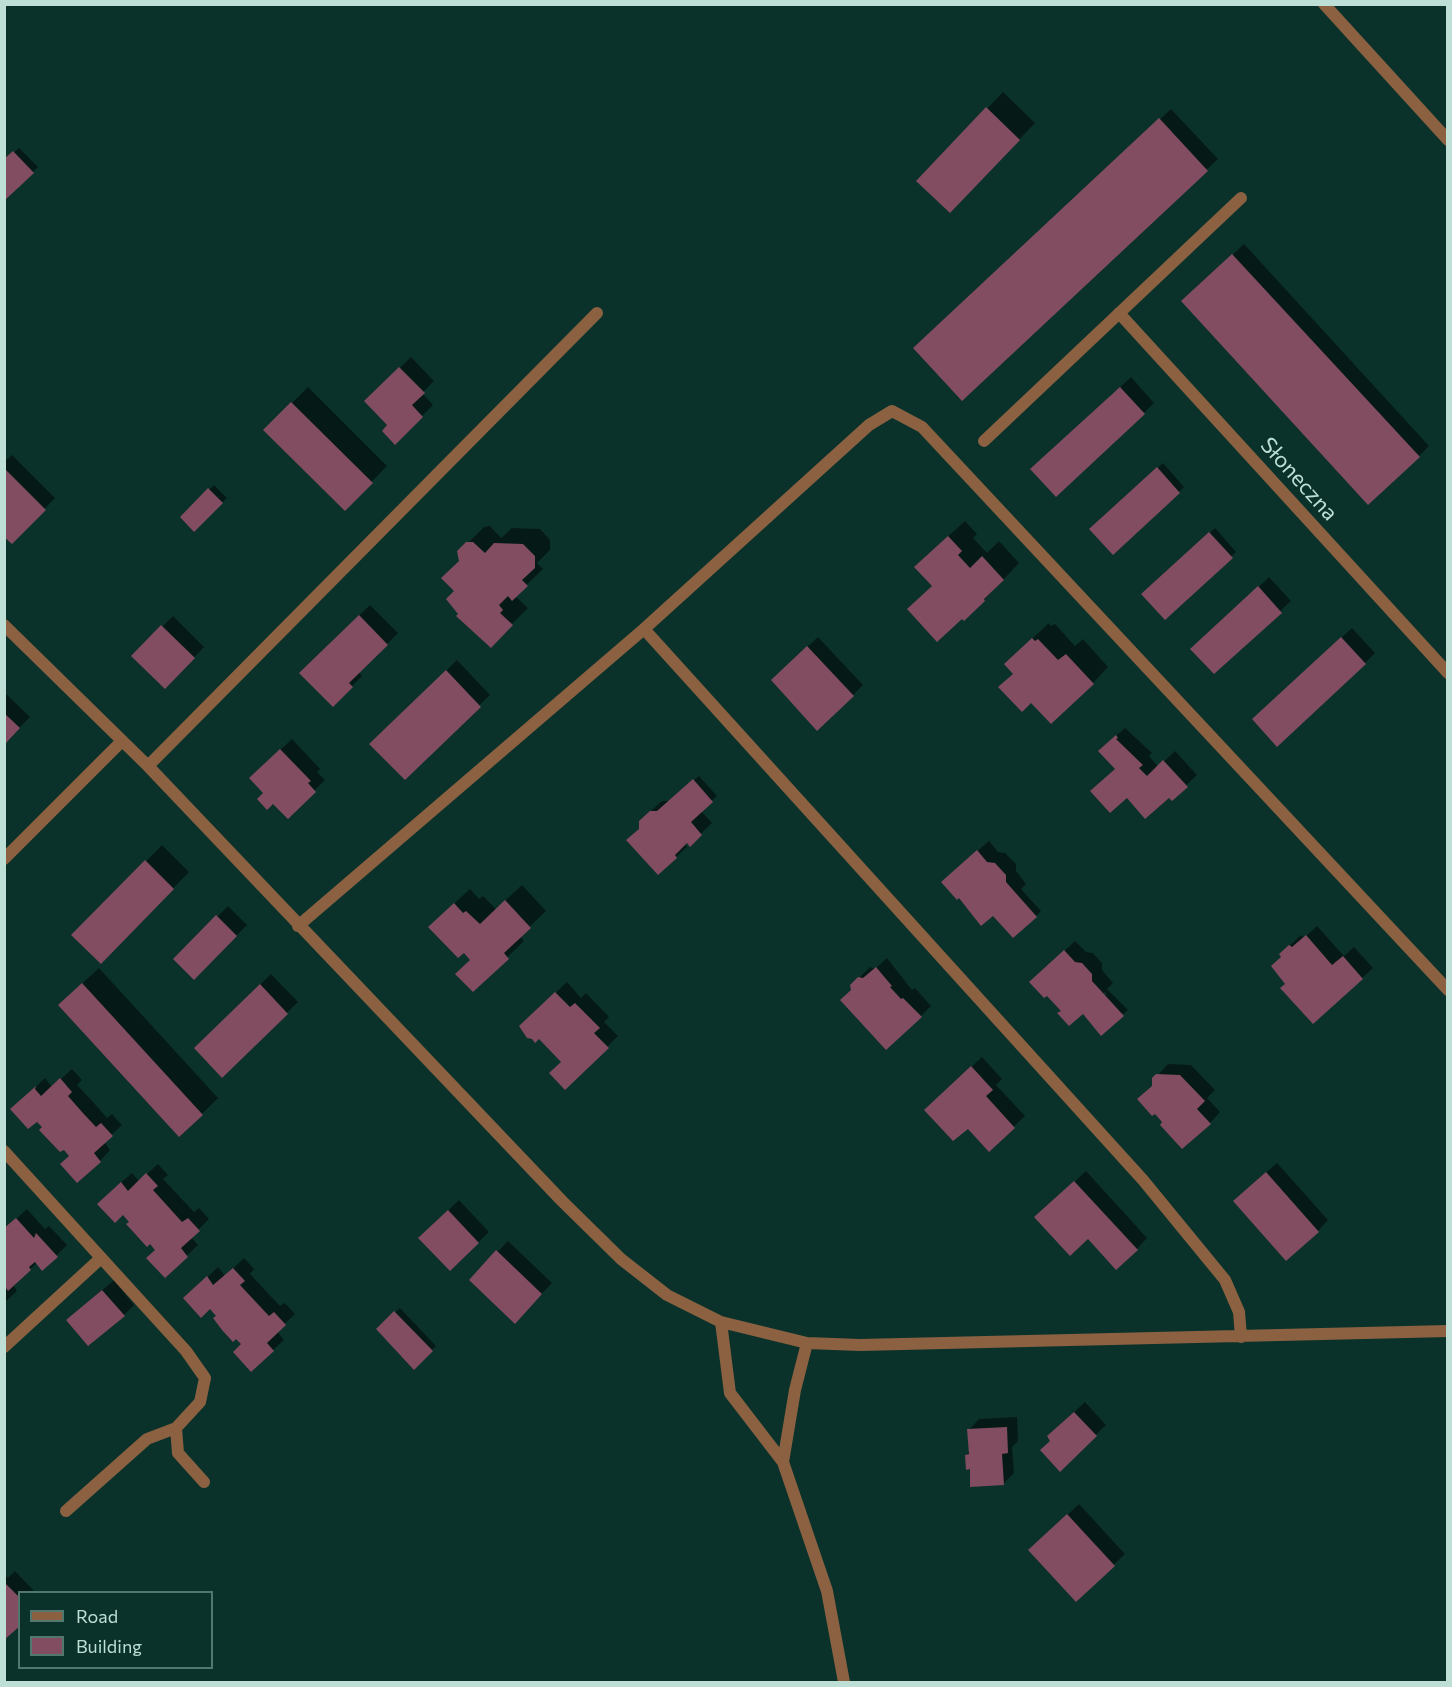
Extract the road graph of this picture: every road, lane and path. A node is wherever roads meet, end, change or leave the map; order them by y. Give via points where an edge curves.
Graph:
1 (1324, 4) edge
2 (1448, 140) edge
3 (1241, 198) dead end
4 (597, 313) dead end
5 (1119, 313) junction
6 (984, 441) dead end
7 (4, 625) edge
8 (644, 629) junction
9 (1448, 673) edge
10 (122, 741) junction
11 (148, 766) junction
12 (4, 859) edge
13 (298, 926) junction
14 (1448, 990) edge
15 (4, 1151) edge
16 (101, 1258) junction
17 (721, 1322) junction
18 (1448, 1331) edge
19 (1241, 1337) junction
20 (807, 1343) junction
21 (4, 1347) edge
22 (176, 1428) junction
23 (783, 1462) junction
24 (204, 1482) dead end
25 (66, 1511) dead end
26 (844, 1683) edge

1 - 2 street
3 - 5 street
4 - 11 street
5 - 6 street
5 - 9 street, Słoneczna
7 - 10 street
8 - 13 street
8 - 14 street via 869,425 892,411 922,427
8 - 19 street via 1143,1180 1225,1280 1239,1312
10 - 11 street
10 - 12 street
11 - 13 street
13 - 17 street via 621,1259 667,1295
15 - 16 street
16 - 21 street
16 - 22 street via 186,1351 205,1378 200,1402
17 - 20 street
17 - 23 street via 730,1393
18 - 19 street
19 - 20 street via 860,1346
20 - 23 street
22 - 24 street via 178,1453
22 - 25 street via 147,1439
23 - 26 street via 827,1591

